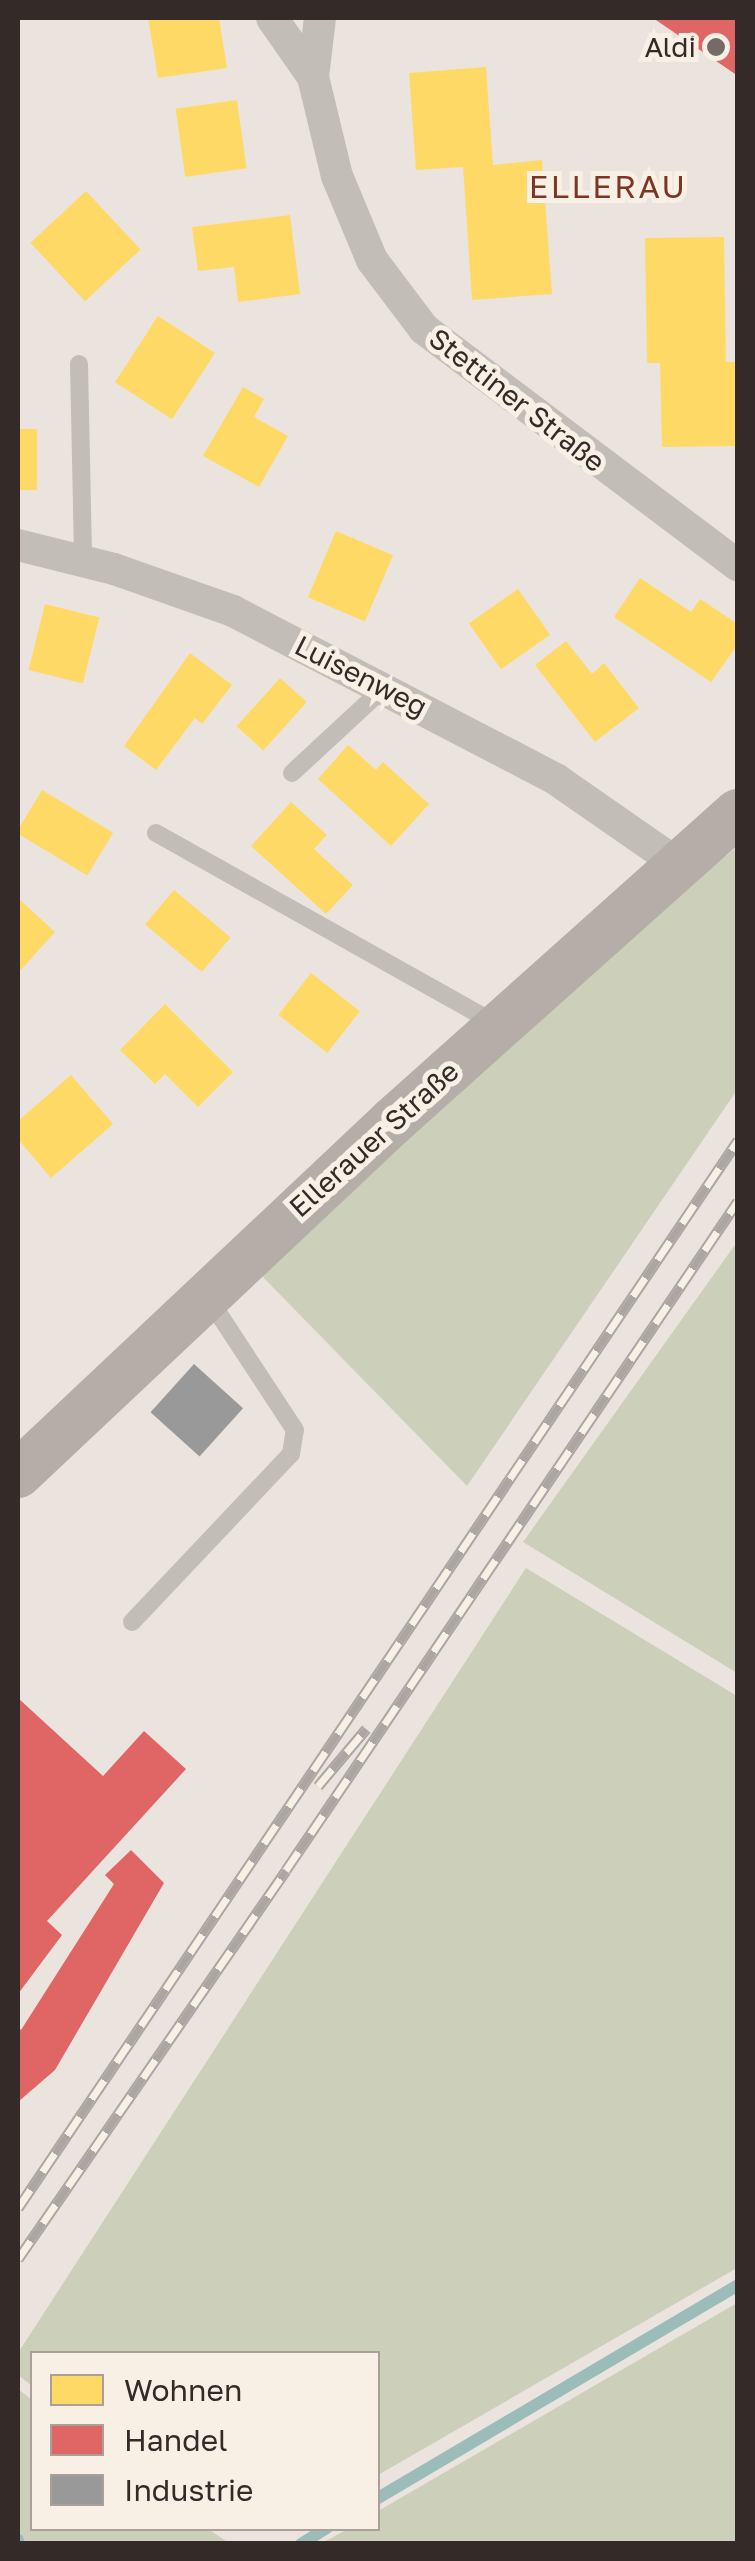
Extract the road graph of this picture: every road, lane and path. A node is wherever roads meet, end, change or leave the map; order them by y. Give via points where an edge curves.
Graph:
1 (272, 18) edge
2 (320, 18) edge
3 (314, 76) junction
4 (79, 364) dead end
5 (18, 545) edge
6 (83, 560) junction
7 (738, 566) edge
8 (385, 687) junction
9 (292, 773) dead end
10 (738, 813) edge
11 (156, 833) dead end
12 (678, 864) junction
13 (499, 1025) junction
14 (206, 1294) junction
15 (18, 1474) edge
16 (132, 1622) dead end

1 - 3 street
2 - 3 street, Stettiner Straße
3 - 7 street, Stettiner Straße via 337,176 372,260 424,329
4 - 6 lane
5 - 6 street, Luisenweg
6 - 8 street, Luisenweg via 234,611
8 - 9 lane
8 - 12 street, Luisenweg via 557,780
10 - 12 main road, Ellerauer Straße
11 - 13 lane
12 - 13 main road, Ellerauer Straße
13 - 14 main road, Ellerauer Straße
14 - 15 main road, Ellerauer Straße
14 - 16 lane via 295,1430 292,1454

